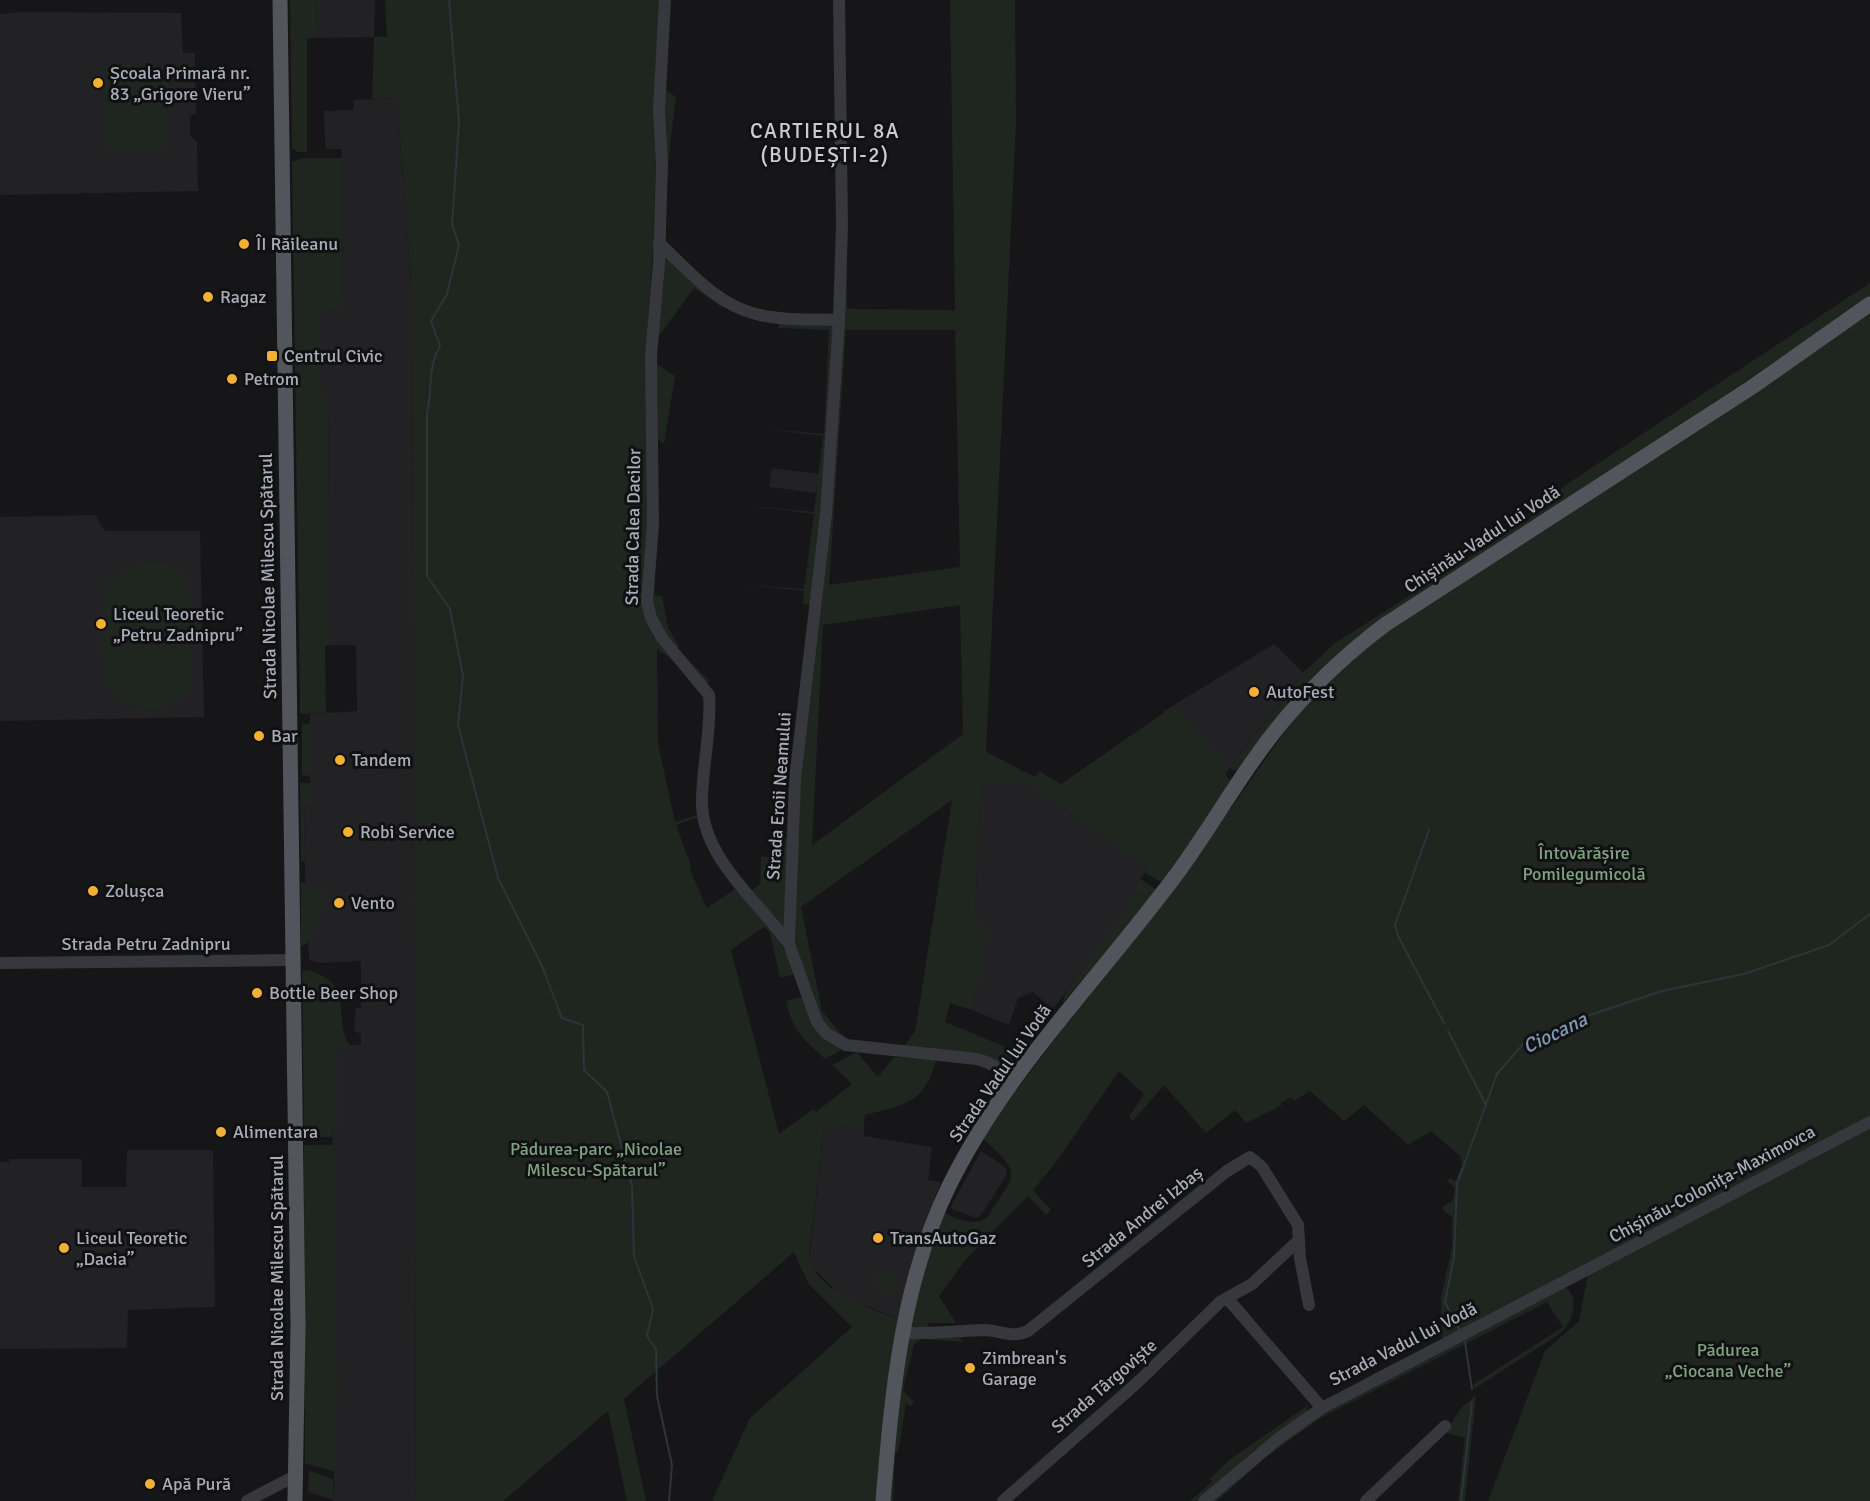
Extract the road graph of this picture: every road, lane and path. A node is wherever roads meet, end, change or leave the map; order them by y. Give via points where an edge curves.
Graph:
1 (280, 0) edge
2 (665, 0) edge
3 (839, 0) edge
4 (659, 243) junction
5 (1870, 304) edge
6 (839, 320) junction
7 (1177, 873) joint
8 (789, 944) junction
9 (293, 960) junction
10 (0, 963) edge
11 (1016, 1080) junction
12 (1870, 1122) edge
13 (1299, 1240) junction
14 (1572, 1279) joint
15 (1227, 1298) junction
16 (1309, 1305) dead end
17 (903, 1333) junction
18 (1322, 1408) junction
19 (1445, 1426) dead end
20 (296, 1476) junction
21 (247, 1501) edge
22 (295, 1501) edge
23 (883, 1501) edge
24 (1003, 1501) edge
25 (1204, 1501) edge
26 (1366, 1501) edge

1 - 9 main road, Strada Nicolae Milescu Spătarul
2 - 4 street, Strada Calea Dacilor via 659,110
3 - 6 street, Strada Eroii Neamului
4 - 6 street via 714,292 755,314
4 - 8 street, Strada Calea Dacilor via 651,356 653,524 647,602 663,638 709,695 702,807 721,861
5 - 7 main road, Chișinău-Vadul lui Vodă via 1752,387 1358,645 1289,714
6 - 8 street, Strada Eroii Neamului via 826,514 795,779
7 - 11 main road, Strada Vadul lui Vodă
8 - 11 street, Strada Eroii Neamului via 817,1022 826,1034 846,1045 977,1059
9 - 10 street, Strada Petru Zadnipru
9 - 20 main road, Strada Nicolae Milescu Spătarul
11 - 17 main road, Strada Vadul lui Vodă via 976,1137 949,1187 927,1241
12 - 14 street, Chișinău-Colonița-Maximovca
13 - 15 street, Strada Târgoviște via 1252,1284
13 - 16 street, Strada Andrei Izbaș
13 - 17 street, Strada Andrei Izbaș via 1291,1210 1256,1160 1244,1158 1028,1331 1008,1336 986,1330
14 - 18 street, Strada Vadul lui Vodă
15 - 18 street
15 - 24 street, Strada Târgoviște
17 - 23 main road, Strada Vadul lui Vodă via 892,1394
18 - 25 street, Strada Vadul lui Vodă via 1279,1438
19 - 26 street
20 - 21 street
20 - 22 main road, Strada Nicolae Milescu Spătarul

